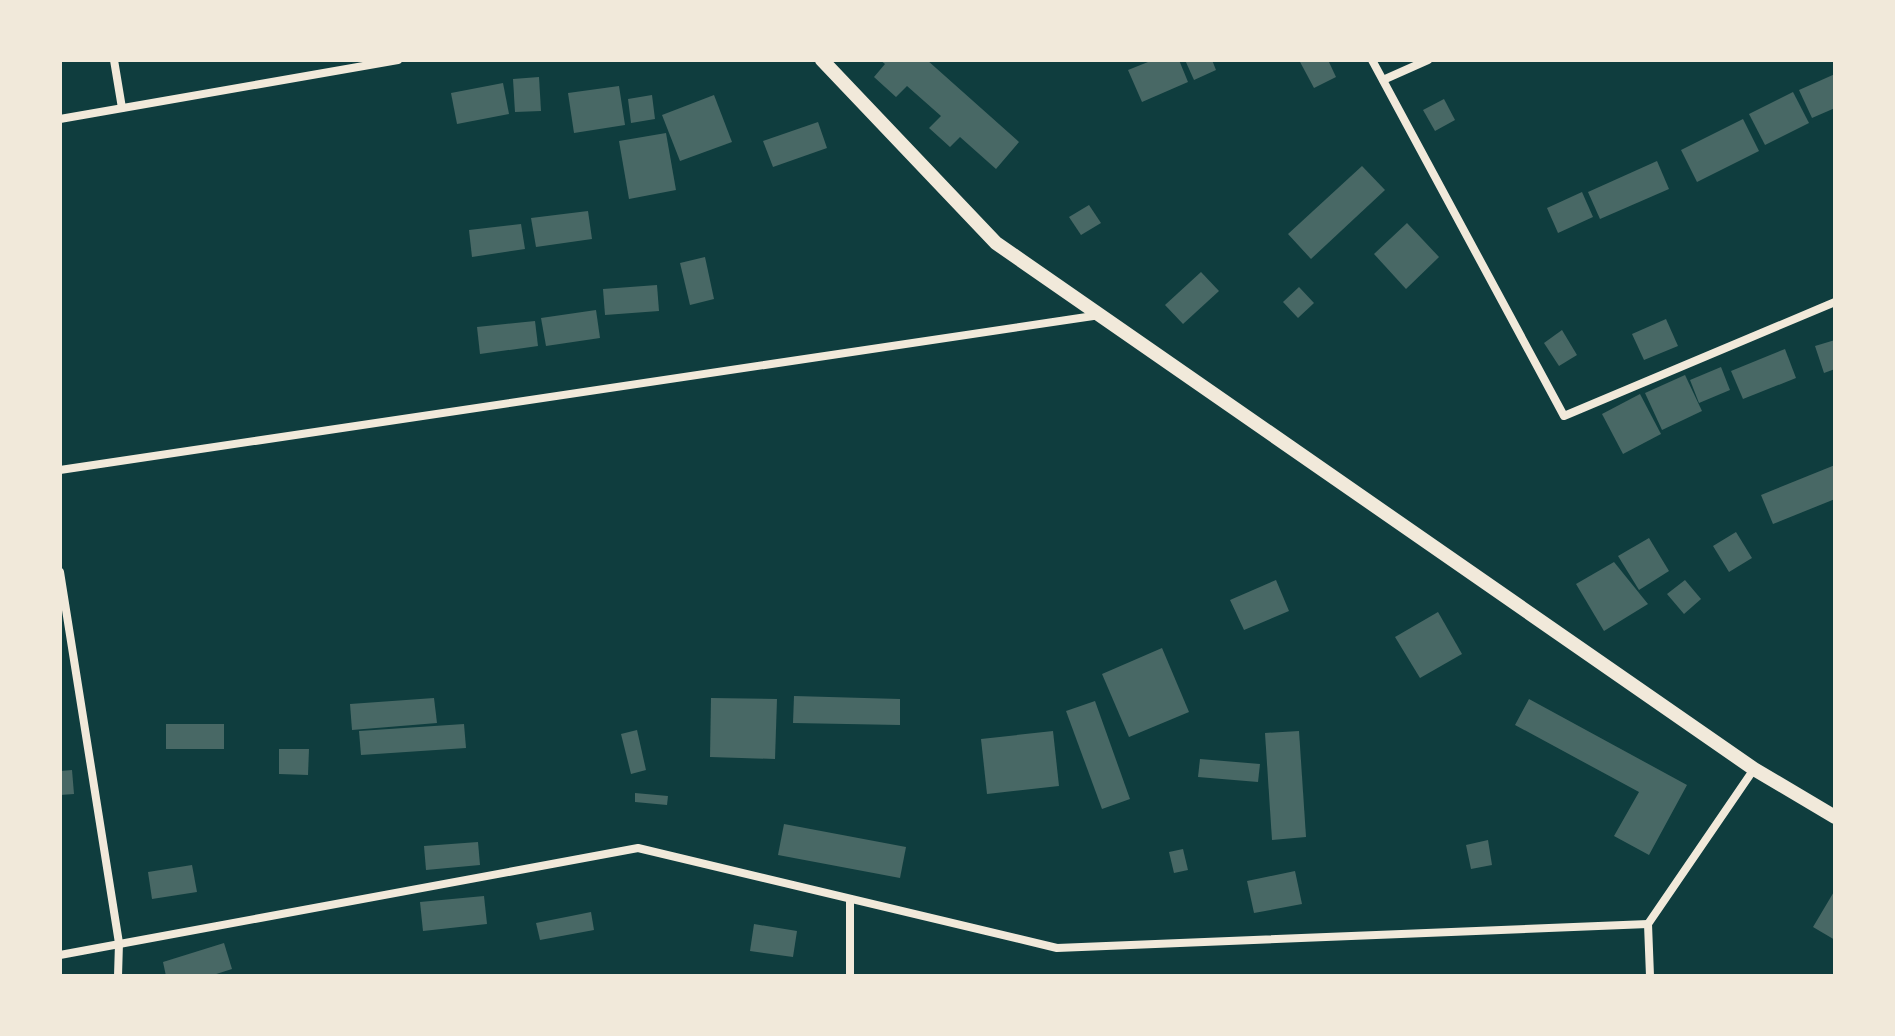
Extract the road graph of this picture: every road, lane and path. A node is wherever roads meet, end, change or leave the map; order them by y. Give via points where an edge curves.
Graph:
1 (114, 60) edge
2 (398, 60) edge
3 (822, 60) edge
4 (1372, 60) edge
5 (1428, 60) edge
6 (1383, 80) junction
7 (122, 108) junction
8 (60, 119) edge
9 (1835, 302) edge
10 (1100, 315) junction
11 (60, 470) edge
12 (60, 572) edge
13 (1754, 769) junction
14 (1835, 817) edge
15 (850, 899) junction
16 (1648, 924) junction
17 (119, 943) junction
18 (60, 955) edge
19 (118, 976) edge
20 (850, 976) edge
21 (1650, 976) edge

1 - 7 street
2 - 7 street
3 - 10 street via 996,243
4 - 6 street
5 - 6 street
6 - 9 street via 1564,416
7 - 8 street
10 - 11 street
10 - 13 street
12 - 17 street
13 - 14 street
13 - 16 street
15 - 16 street via 1057,948
15 - 17 street via 638,848
15 - 20 street
16 - 21 street
17 - 18 street
17 - 19 street

